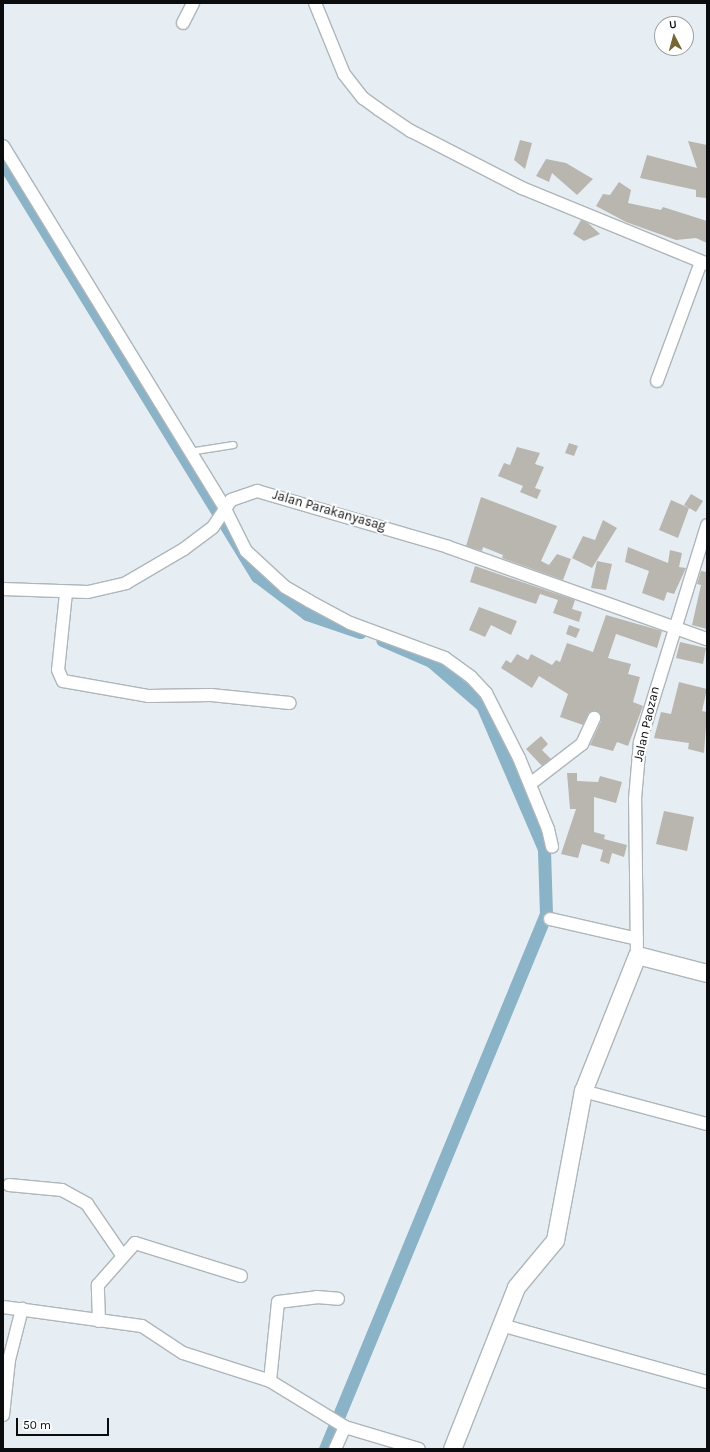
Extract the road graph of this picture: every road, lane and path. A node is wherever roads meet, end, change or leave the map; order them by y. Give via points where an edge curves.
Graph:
1 (193, 3) edge
2 (315, 3) edge
3 (183, 23) dead end
4 (3, 146) edge
5 (704, 263) edge
6 (657, 381) dead end
7 (233, 446) dead end
8 (188, 452) junction
9 (222, 510) junction
10 (707, 526) edge
11 (3, 589) edge
12 (66, 593) junction
13 (673, 628) junction
14 (707, 639) edge
15 (290, 703) dead end
16 (594, 718) dead end
17 (530, 784) junction
18 (552, 847) dead end
19 (550, 919) dead end
20 (637, 947) junction
21 (707, 973) edge
22 (583, 1091) junction
23 (707, 1124) edge
24 (9, 1185) dead end
25 (122, 1255) junction
26 (241, 1276) dead end
27 (338, 1299) dead end
28 (3, 1307) edge
29 (22, 1309) junction
30 (99, 1321) junction
31 (501, 1325) junction
32 (270, 1381) junction
33 (707, 1382) edge
34 (3, 1415) edge
35 (340, 1423) junction
36 (335, 1449) edge
37 (419, 1449) edge
38 (452, 1449) edge

1 - 3 street
2 - 5 street via 344,74 363,98 385,114 522,188
4 - 8 street
5 - 6 street
7 - 8 lane
8 - 9 street
9 - 12 street via 213,527 184,549 126,583 107,590
9 - 13 street, Jalan Parakanyasag via 251,492 293,499 448,547
9 - 17 street via 246,551 285,587 350,623 445,658 471,677 486,693
10 - 13 street, Jalan Paozan
11 - 12 street
12 - 15 street via 58,670 63,681 148,696 211,695
13 - 14 street, Jalan Parakanyasag
13 - 20 street, Jalan Paozan via 640,742 637,770
16 - 17 street via 582,744
17 - 18 street
19 - 20 street
20 - 21 street
20 - 22 street
22 - 23 street
22 - 31 street via 555,1240 516,1287
24 - 25 street via 62,1190 87,1204
25 - 26 street via 135,1243 145,1243
25 - 30 street via 98,1285
27 - 32 street via 317,1297 278,1302
28 - 29 street
29 - 30 street
29 - 34 street via 9,1360
30 - 32 street via 142,1326 183,1353
31 - 33 street
31 - 38 street
32 - 35 street
35 - 36 street
35 - 37 street

